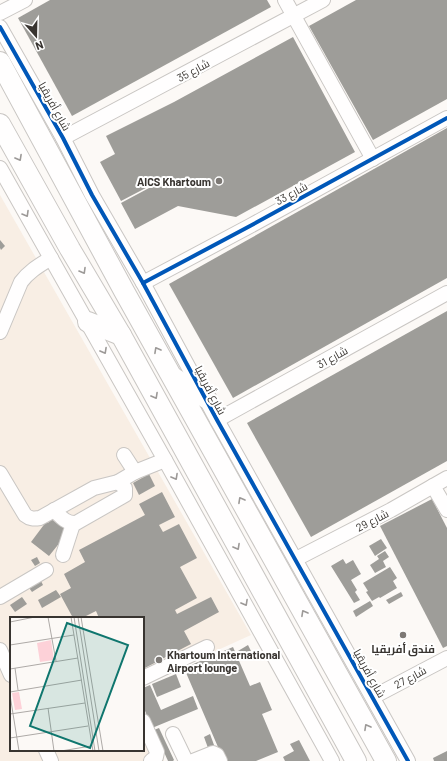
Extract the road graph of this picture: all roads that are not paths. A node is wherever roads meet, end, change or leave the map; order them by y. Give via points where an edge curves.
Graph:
1 (24, 0) edge
2 (285, 0) edge
3 (323, 0) edge
4 (0, 13) edge
5 (294, 16) junction
6 (0, 27) edge
7 (0, 62) edge
8 (447, 118) edge
9 (0, 124) edge
10 (62, 138) junction
11 (373, 159) junction
12 (0, 168) edge
13 (51, 258) junction
14 (143, 282) junction
15 (447, 292) edge
16 (88, 322) junction
17 (0, 332) edge
18 (121, 335) junction
19 (171, 376) junction
20 (206, 398) junction
21 (217, 420) junction
22 (124, 454) dead end
23 (165, 460) junction
24 (135, 472) junction
25 (0, 473) edge
26 (447, 478) edge
27 (118, 482) junction
28 (433, 486) junction
29 (54, 510) junction
30 (447, 510) edge
31 (72, 524) junction
32 (63, 555) dead end
33 (296, 560) junction
34 (46, 570) dead end
35 (0, 597) edge
36 (207, 647) dead end
37 (0, 650) edge
38 (447, 658) edge
39 (10, 672) edge
40 (144, 678) edge
41 (373, 697) junction
42 (144, 723) edge
43 (173, 734) dead end
44 (46, 751) edge
45 (327, 759) edge
46 (51, 761) edge
47 (151, 761) edge
48 (186, 761) edge
49 (193, 761) edge
50 (220, 761) edge
51 (356, 761) edge
52 (386, 761) edge
53 (408, 761) edge

1 - 4 street
2 - 5 street
3 - 5 street, شارع 35
5 - 10 street, شارع 35
5 - 11 street
6 - 10 street, شارع أفريقيا
19 -> 7 highway
8 - 11 street, شارع 33
9 -> 18 highway
10 - 14 street, شارع أفريقيا
11 - 14 street, شارع 33
12 -> 13 street
13 - 16 street
13 - 17 street via 26,275 21,282
14 - 20 street, شارع أفريقيا
15 - 21 street, شارع 31
16 - 18 highway
16 -> 23 street
18 -> 51 highway
19 - 20 highway
52 -> 19 highway
20 - 21 street, شارع أفريقيا
21 - 33 street, شارع أفريقيا
22 - 24 street
23 - 24 street
23 -> 45 street
24 - 27 street
25 - 29 street via 25,516 40,518
26 - 28 street, شارع 29
27 - 29 street via 94,488
27 - 31 street via 125,488 125,495
28 - 30 street
28 - 33 street, شارع 29
29 - 31 street via 66,522
31 - 32 street
33 - 41 street, شارع أفريقيا
34 - 35 street
36 - 40 street
37 - 39 street
38 - 41 street, شارع 27
41 - 53 street, شارع أفريقيا
42 - 47 street via 157,752
43 - 48 street
44 - 46 street
49 - 50 street via 213,753

